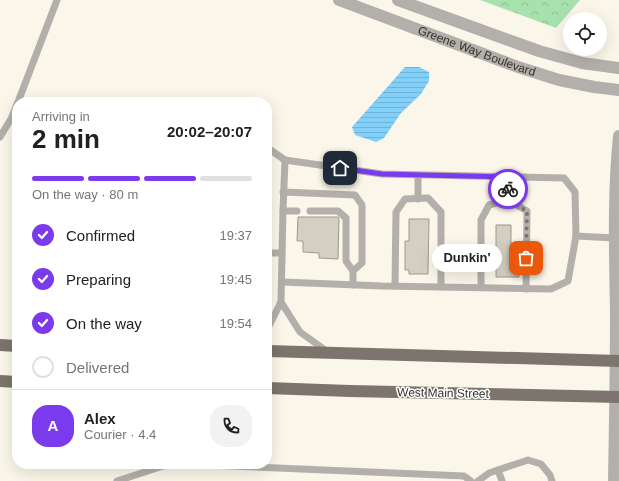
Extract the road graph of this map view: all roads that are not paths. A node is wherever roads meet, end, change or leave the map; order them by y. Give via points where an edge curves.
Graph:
1 (57, 0) edge
2 (339, 0) edge
3 (398, 0) edge
4 (619, 68) edge
5 (619, 90) edge
6 (19, 97) edge
7 (12, 116) edge
8 (619, 136) edge
9 (0, 137) edge
10 (272, 152) edge
11 (618, 156) edge
12 (285, 160) junction
13 (418, 175) junction
14 (508, 177) junction
15 (284, 192) junction
16 (418, 199) junction
17 (508, 200) junction
18 (282, 211) junction
19 (297, 211) dead end
20 (310, 211) dead end
21 (576, 236) junction
22 (615, 238) junction
23 (272, 253) edge
24 (282, 253) junction
25 (353, 271) junction
26 (282, 282) junction
27 (353, 285) junction
28 (395, 286) junction
29 (441, 287) junction
30 (481, 288) junction
31 (526, 289) junction
32 (281, 302) junction
33 (272, 320) edge
34 (0, 345) edge
35 (12, 346) edge
36 (272, 351) edge
37 (329, 353) junction
38 (618, 361) edge
39 (0, 381) edge
40 (12, 382) edge
41 (272, 388) edge
42 (617, 397) edge
43 (272, 468) edge
44 (153, 469) edge
45 (498, 470) junction
46 (118, 481) edge
47 (471, 481) edge
48 (478, 481) edge
49 (502, 481) edge
50 (552, 481) edge
51 (614, 481) edge

1 - 6 lane
2 - 5 street, Greene Way Boulevard via 559,80
3 - 4 street, Greene Way Boulevard via 539,51 582,63
7 - 9 lane
8 - 11 street
10 - 12 lane
11 - 22 street
12 - 13 lane via 382,174
12 - 15 lane
13 - 14 lane
13 - 16 lane
14 - 17 lane
14 - 21 lane via 564,178 576,192
15 - 18 lane
15 - 25 lane via 355,195 362,205 362,263
16 - 28 lane via 405,199 396,212
16 - 29 lane via 428,198 441,212
17 - 30 lane via 488,205 481,220
17 - 31 lane via 527,211
18 - 19 lane
18 - 24 lane
20 - 25 lane via 338,211 346,218 346,261
21 - 22 lane
21 - 31 lane via 568,281 551,289
22 - 38 street
23 - 24 lane
24 - 26 lane
25 - 27 lane
26 - 27 lane
26 - 32 lane
27 - 28 lane
28 - 29 lane
29 - 30 lane
30 - 31 lane
32 - 33 lane
32 - 37 lane via 300,332
34 - 35 main road
36 - 37 main road
37 - 38 main road
38 - 42 street
39 - 40 main road
41 - 42 main road, West Main Street
42 - 51 street
43 - 47 lane via 464,476
44 - 46 lane
45 - 48 lane
45 - 49 lane
45 - 50 lane via 528,460 541,464

